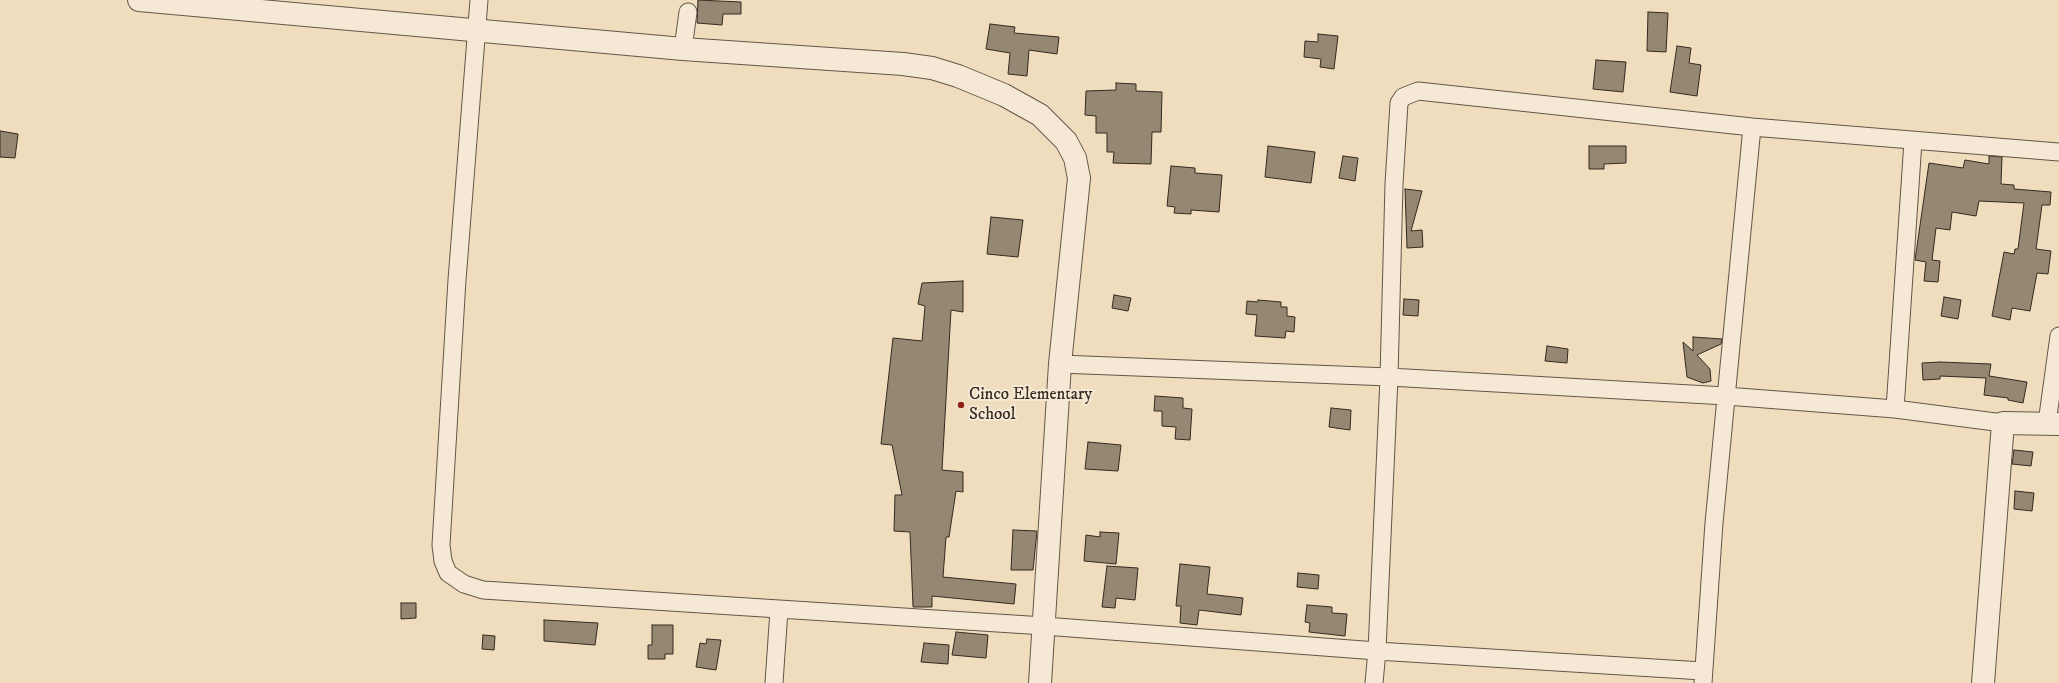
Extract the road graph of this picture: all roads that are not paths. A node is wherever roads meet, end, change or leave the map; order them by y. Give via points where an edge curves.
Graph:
1 (139, 0) edge
2 (479, 0) edge
3 (688, 12) dead end
4 (477, 29) junction
5 (683, 49) junction
6 (1752, 127) junction
7 (1913, 141) junction
8 (2059, 152) edge
9 (2059, 336) edge
10 (1060, 364) junction
11 (1389, 377) junction
12 (1726, 396) junction
13 (1895, 409) junction
14 (2003, 424) junction
15 (2053, 424) edge
16 (779, 610) junction
17 (1044, 626) junction
18 (1377, 651) junction
19 (1703, 677) edge
20 (774, 683) edge
21 (1040, 683) edge
22 (1374, 683) edge
23 (1983, 683) edge

1 - 4 street
2 - 4 street
3 - 5 street
4 - 5 street
4 - 16 street via 457,280 441,537 443,561 448,572 464,584 484,590
5 - 10 street via 932,68 1004,95 1040,115 1066,141 1075,158 1078,178
6 - 7 street
6 - 11 street via 1418,91 1403,97 1399,103 1394,184
6 - 12 street
7 - 8 street
7 - 13 street
9 - 15 street
10 - 11 street
10 - 17 street
11 - 12 street
11 - 18 street
12 - 13 street
12 - 19 street
13 - 14 street
14 - 15 street
14 - 23 street
16 - 17 street
16 - 20 street
17 - 18 street
17 - 21 street
18 - 19 street
18 - 22 street

